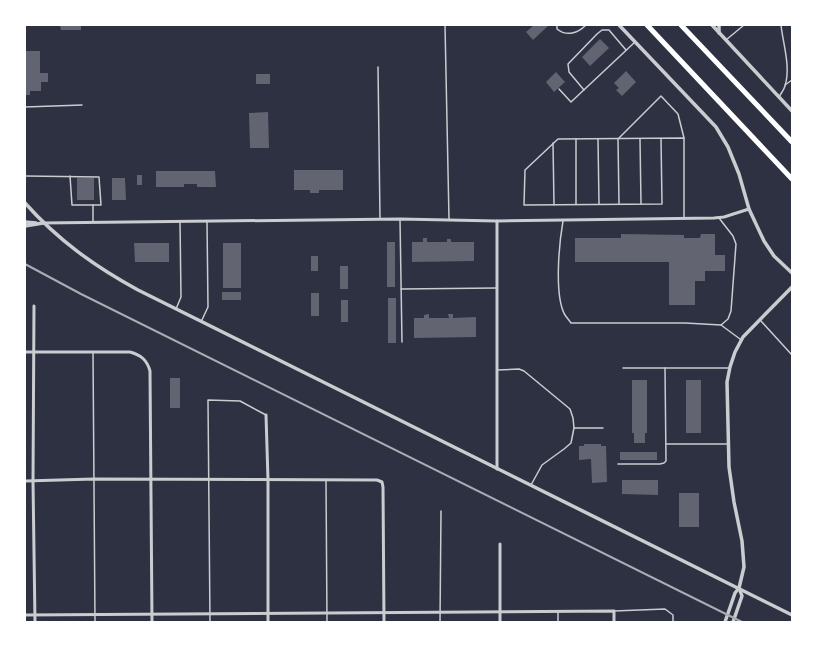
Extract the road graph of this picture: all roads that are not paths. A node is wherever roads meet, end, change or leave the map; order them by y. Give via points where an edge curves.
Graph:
1 (445, 25) edge
2 (557, 25) edge
3 (586, 25) edge
4 (619, 25) edge
5 (647, 25) edge
6 (681, 25) edge
7 (712, 25) edge
8 (719, 25) edge
9 (744, 25) edge
10 (780, 25) edge
11 (719, 33) junction
12 (726, 40) junction
13 (634, 42) junction
14 (626, 50) junction
15 (378, 67) dead end
16 (792, 80) edge
17 (785, 85) junction
18 (559, 89) dead end
19 (584, 90) junction
20 (780, 97) junction
21 (82, 105) dead end
22 (25, 107) edge
23 (792, 111) edge
24 (661, 138) junction
25 (684, 138) junction
26 (576, 139) junction
27 (598, 139) junction
28 (618, 139) junction
29 (640, 139) junction
30 (792, 142) edge
31 (554, 143) junction
32 (25, 176) edge
33 (70, 176) junction
34 (792, 179) edge
35 (25, 203) edge
36 (93, 204) junction
37 (554, 204) junction
38 (576, 204) junction
39 (599, 204) junction
40 (619, 204) junction
41 (641, 204) junction
42 (748, 209) junction
43 (719, 218) junction
44 (400, 219) junction
45 (684, 219) junction
46 (380, 220) junction
47 (448, 220) junction
48 (563, 220) junction
49 (207, 221) junction
50 (497, 221) junction
51 (25, 222) edge
52 (93, 222) junction
53 (180, 222) junction
54 (43, 223) junction
55 (25, 226) edge
56 (792, 273) edge
57 (792, 287) edge
58 (497, 288) junction
59 (401, 289) junction
60 (34, 306) dead end
61 (176, 309) junction
62 (760, 320) junction
63 (201, 322) junction
64 (721, 325) junction
65 (742, 340) junction
66 (402, 342) dead end
67 (25, 352) edge
68 (34, 352) junction
69 (93, 352) junction
70 (792, 355) edge
71 (623, 368) dead end
72 (665, 368) junction
73 (729, 368) junction
74 (497, 370) junction
75 (266, 415) joint
76 (574, 428) junction
77 (603, 428) dead end
78 (666, 444) junction
79 (728, 444) junction
80 (618, 464) dead end
81 (498, 469) junction
82 (94, 479) junction
83 (151, 480) junction
84 (208, 480) junction
85 (268, 480) junction
86 (326, 480) junction
87 (25, 481) edge
88 (33, 481) junction
89 (531, 485) junction
90 (441, 511) dead end
91 (500, 544) dead end
92 (739, 588) junction
93 (614, 611) junction
94 (440, 612) junction
95 (500, 612) junction
96 (558, 612) junction
97 (268, 613) junction
98 (327, 613) junction
99 (384, 613) junction
100 (152, 614) junction
101 (210, 614) junction
102 (25, 615) edge
103 (35, 615) junction
104 (95, 615) junction
105 (792, 615) edge
106 (35, 622) edge
107 (95, 622) edge
108 (152, 622) edge
109 (210, 622) edge
110 (268, 622) edge
111 (327, 622) edge
112 (384, 622) edge
113 (440, 622) edge
114 (500, 622) edge
115 (558, 622) edge
116 (614, 622) edge
117 (673, 622) edge
118 (725, 622) edge
119 (733, 622) edge

1 - 47 lane
2 - 3 lane via 557,29 568,34 580,31
4 - 13 street
5 - 34 highway
6 - 30 highway
7 - 11 street
8 - 11 street
9 - 12 lane
10 - 17 lane via 786,62
11 - 12 street
12 - 20 street
13 - 14 lane
13 - 42 street via 716,127 739,174
14 - 19 lane
14 - 19 lane via 608,30 602,30 597,34 568,64 569,72
15 - 46 lane
16 - 17 lane
17 - 20 lane
18 - 19 lane via 571,102
20 - 23 street
21 - 22 lane
24 - 25 lane
24 - 29 lane
24 - 41 lane via 662,204
25 - 28 lane via 678,114 661,96
25 - 45 lane
26 - 27 lane
26 - 31 lane via 558,139
26 - 38 lane
27 - 28 lane
27 - 39 lane
28 - 29 lane
28 - 40 lane
29 - 41 lane
31 - 37 lane
31 - 37 lane via 525,170 524,204
32 - 33 lane
33 - 36 lane via 72,205
33 - 36 lane via 100,176 101,204
35 - 54 street
36 - 52 lane
37 - 38 lane
38 - 39 lane
39 - 40 lane
40 - 41 lane
42 - 43 street
42 - 56 street via 774,256
43 - 45 street
43 - 64 lane via 736,244 731,311
44 - 46 street
44 - 47 street
44 - 59 lane
45 - 48 street
46 - 49 street
47 - 50 street
48 - 50 street
48 - 64 lane via 559,294 565,315 571,322
49 - 53 street
49 - 63 lane via 208,307
50 - 58 street
51 - 54 street
52 - 53 street
52 - 54 street
53 - 61 lane via 181,297
54 - 55 street
54 - 61 street via 110,275
57 - 62 street
58 - 59 lane
58 - 74 street
59 - 66 lane
60 - 68 street
61 - 63 street
62 - 65 street
62 - 70 lane
63 - 81 street
64 - 65 lane
65 - 73 street
67 - 68 street
68 - 69 street
68 - 88 street
69 - 82 lane
69 - 83 street via 130,352 138,354 148,364
71 - 72 lane
72 - 73 lane
72 - 78 lane
73 - 79 street
74 - 76 lane via 524,371 570,409
74 - 81 street
75 - 84 lane via 240,401 208,400
75 - 85 street
76 - 77 lane
76 - 89 lane via 571,443 542,465
78 - 79 lane
78 - 80 lane via 664,463
79 - 92 street via 744,567
81 - 89 street
82 - 83 street
82 - 88 street
82 - 104 lane
83 - 84 street
83 - 100 street
84 - 85 street
84 - 101 lane
85 - 86 street
85 - 97 street
86 - 98 lane
86 - 99 street via 382,482
87 - 88 street
88 - 103 street
89 - 92 street
90 - 94 lane
91 - 95 street
92 - 105 street
92 - 118 street
92 - 119 street via 742,596
93 - 96 street
93 - 116 street
93 - 117 lane via 665,609 673,615
94 - 95 street
94 - 99 street
94 - 113 lane
95 - 96 street
95 - 114 street
96 - 115 lane
97 - 98 street
97 - 101 street
97 - 110 street
98 - 99 street
98 - 111 lane
99 - 112 street
100 - 101 street
100 - 104 street
100 - 108 street
101 - 109 lane
102 - 103 street
103 - 104 street
103 - 106 street
104 - 107 lane

